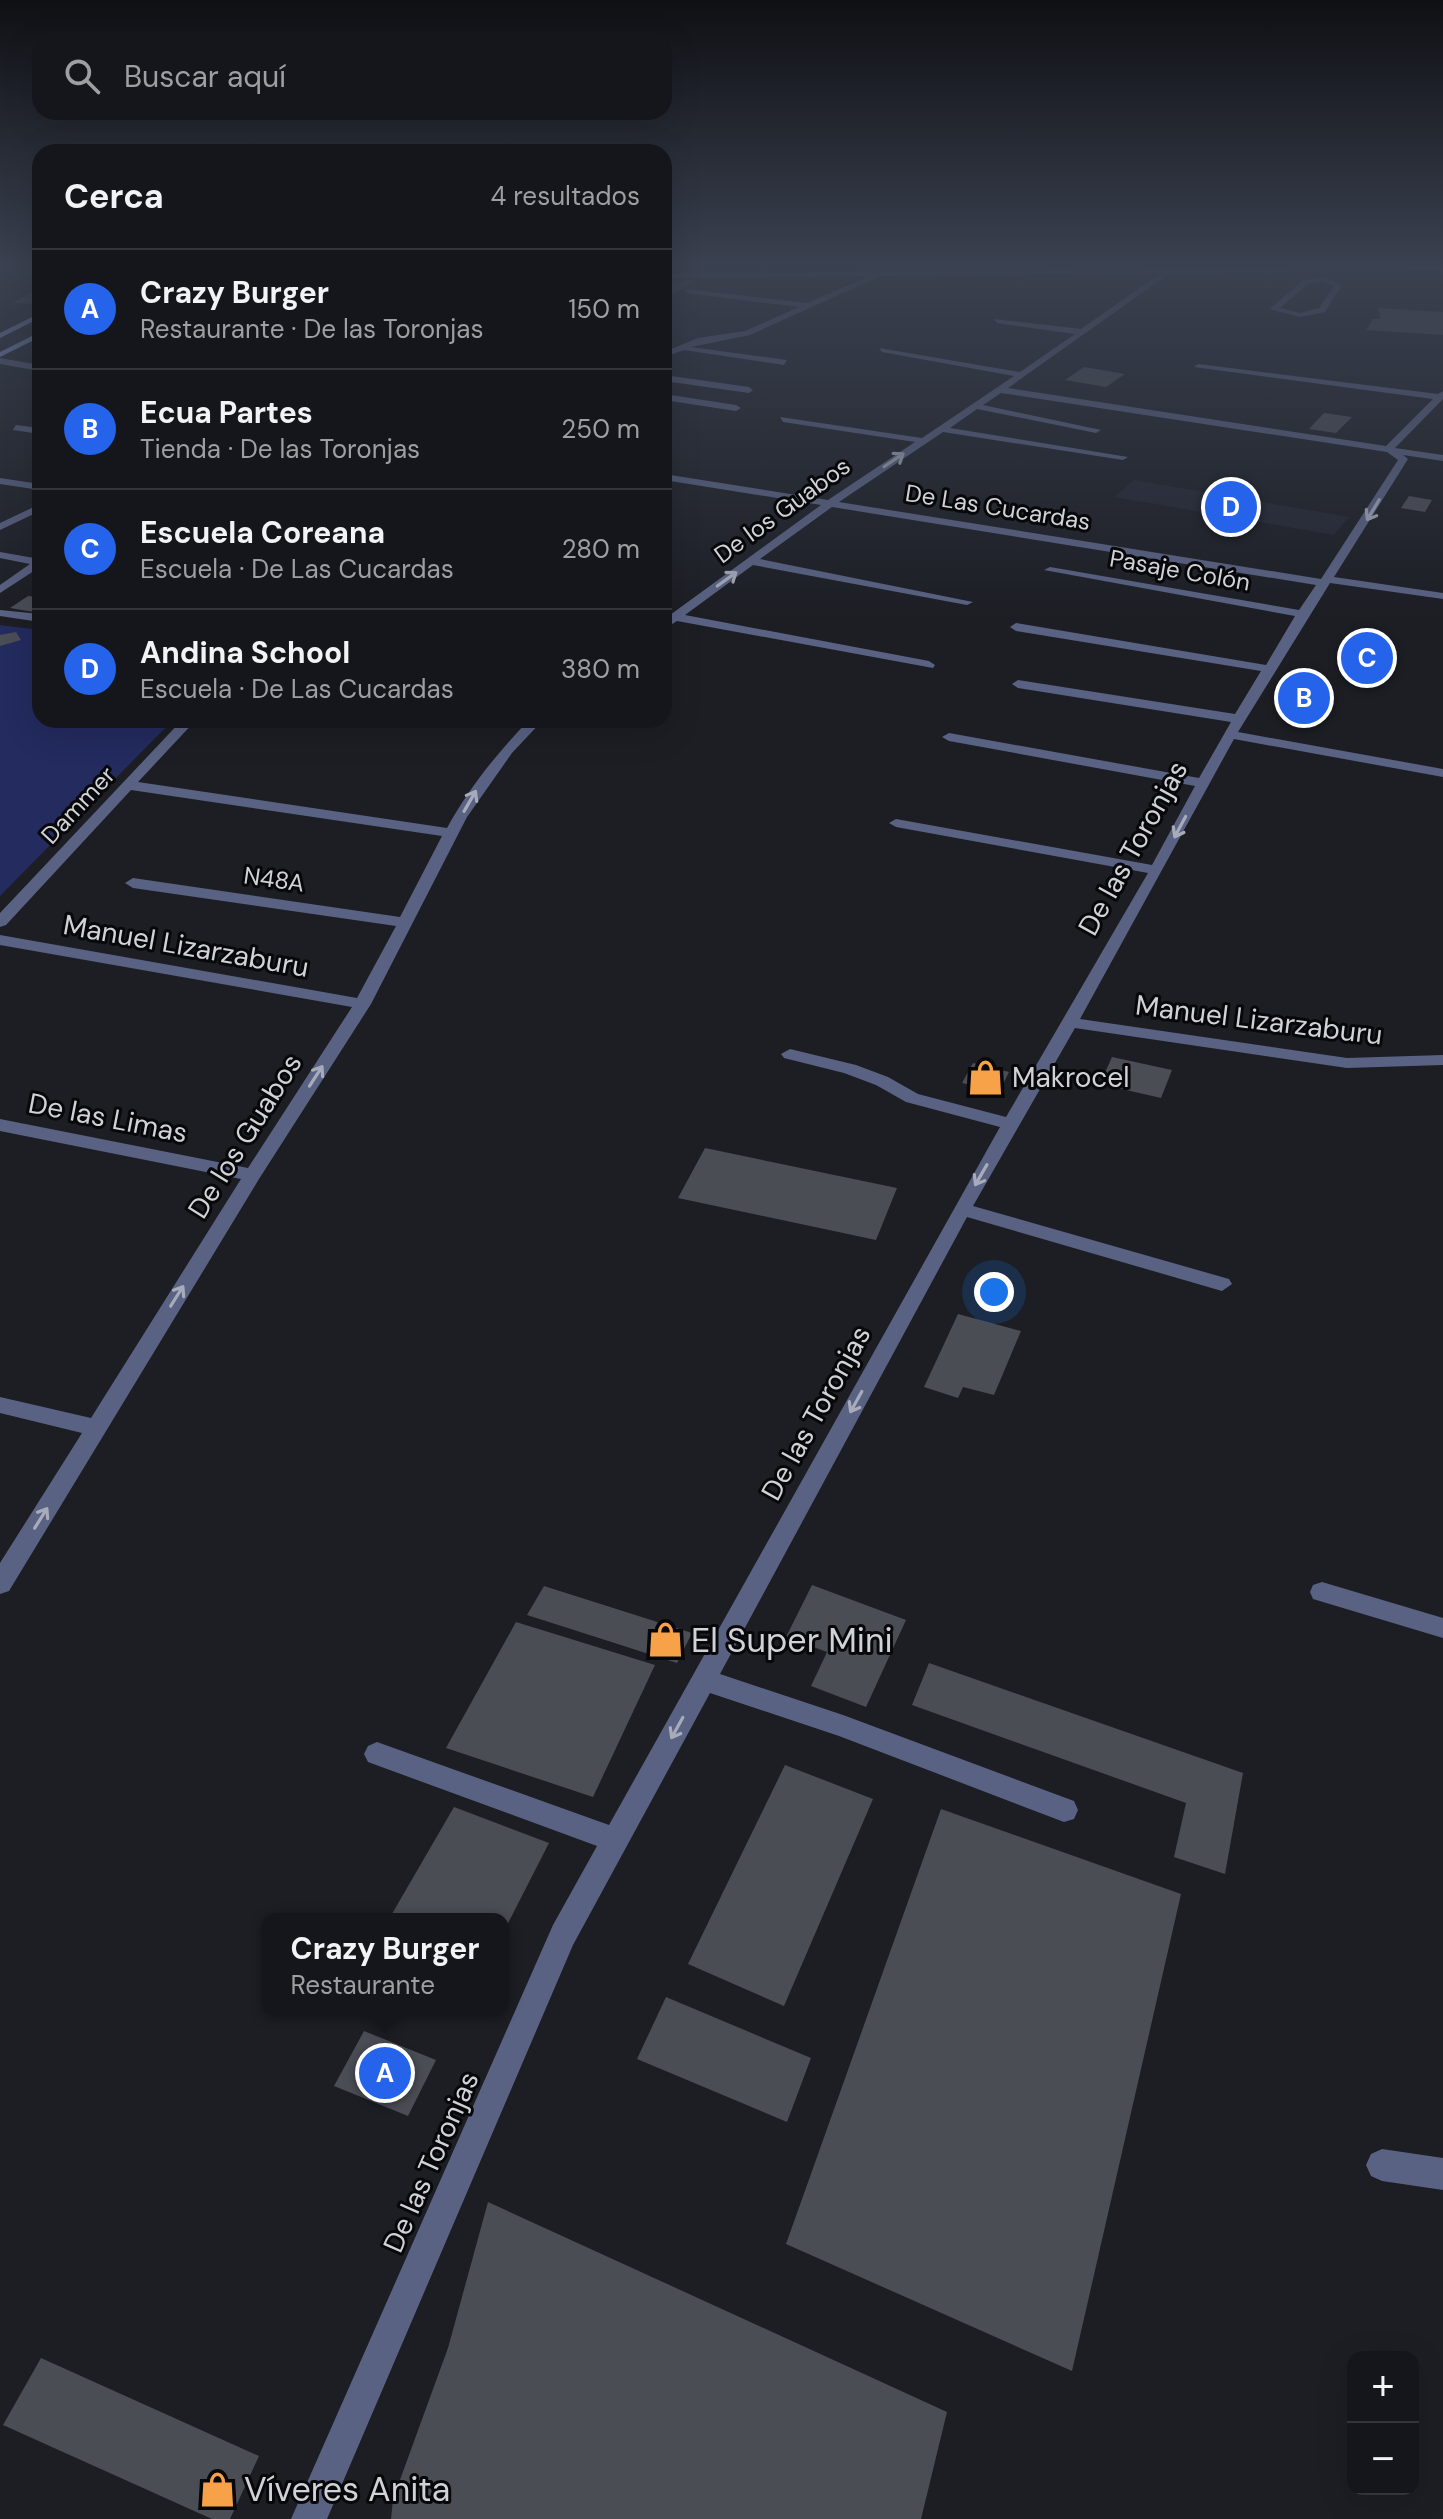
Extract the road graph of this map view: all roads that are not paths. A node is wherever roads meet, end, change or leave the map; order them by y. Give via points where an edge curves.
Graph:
1 (689, 382) edge
2 (1013, 382) edge
3 (1325, 382) edge
4 (749, 390) dead end
5 (1001, 390) junction
6 (1442, 395) edge
7 (672, 398) edge
8 (976, 406) junction
9 (736, 408) dead end
10 (783, 419) dead end
11 (16, 428) dead end
12 (941, 429) junction
13 (32, 430) edge
14 (1096, 430) dead end
15 (924, 441) junction
16 (1389, 449) junction
17 (1123, 457) dead end
18 (1443, 458) edge
19 (672, 478) edge
20 (0, 481) edge
21 (32, 486) edge
22 (829, 504) junction
23 (32, 511) edge
24 (0, 527) edge
25 (0, 555) edge
26 (32, 561) edge
27 (751, 561) junction
28 (32, 568) edge
29 (1050, 570) dead end
30 (1326, 581) junction
31 (0, 590) edge
32 (1443, 596) edge
33 (967, 602) dead end
34 (0, 613) edge
35 (1302, 614) junction
36 (32, 617) edge
37 (672, 619) edge
38 (672, 622) edge
39 (1016, 627) dead end
40 (929, 665) dead end
41 (1270, 669) junction
42 (1018, 684) dead end
43 (1235, 727) junction
44 (181, 728) edge
45 (528, 728) edge
46 (949, 737) dead end
47 (1443, 773) edge
48 (1204, 783) junction
49 (127, 785) junction
50 (896, 823) dead end
51 (451, 833) junction
52 (1157, 870) junction
53 (133, 883) dead end
54 (0, 922) edge
55 (407, 923) junction
56 (0, 940) edge
57 (363, 1004) junction
58 (1069, 1022) junction
59 (790, 1054) dead end
60 (1443, 1060) edge
61 (1010, 1124) junction
62 (0, 1125) edge
63 (253, 1175) junction
64 (962, 1209) junction
65 (1222, 1284) dead end
66 (0, 1405) edge
67 (96, 1428) junction
68 (0, 1584) edge
69 (1322, 1592) dead end
70 (1443, 1628) edge
71 (704, 1680) junction
72 (377, 1754) dead end
73 (1064, 1810) dead end
74 (615, 1840) junction
75 (1382, 2165) dead end
76 (1443, 2174) edge
77 (309, 2519) edge

1 - 4 street
2 - 5 street, De los Guabos
3 - 6 street
5 - 8 street, De los Guabos
5 - 16 street
6 - 16 street
7 - 9 street
8 - 12 street, De los Guabos
8 - 14 street
10 - 15 street
11 - 13 street
12 - 15 street, De los Guabos
12 - 17 street
22 -> 15 street, De los Guabos
16 - 18 street
16 -> 30 street, De las Toronjas via 1403,459
19 - 22 street, De Las Cucardas
20 - 21 street
22 - 27 street, De los Guabos
22 - 30 street, De Las Cucardas
23 - 24 street
25 - 26 street
27 - 33 street
37 -> 27 street, De los Guabos
28 - 31 street
29 - 35 street, Pasaje Colón
30 - 32 street, De Las Cucardas
30 - 35 street, De las Toronjas
34 - 36 street
35 - 41 street, De las Toronjas
38 - 40 street
39 - 41 street
41 - 43 street, De las Toronjas
42 - 43 street
43 - 47 street
43 - 48 street, De las Toronjas
44 - 49 street, Dammer
51 -> 45 street, De los Guabos via 487,772
46 - 48 street
48 -> 52 street, De las Toronjas
49 - 51 street
49 - 54 street, Dammer
50 - 52 street
51 - 55 street, De los Guabos
52 - 58 street, De las Toronjas
53 - 55 street, N48A
55 - 57 street, De los Guabos
56 - 57 street, Manuel Lizarzaburu
63 -> 57 street, De los Guabos
58 - 60 street, Manuel Lizarzaburu via 1347,1063
58 - 61 street, De las Toronjas
59 - 61 street via 850,1069 912,1098
61 -> 64 street, De las Toronjas
62 - 63 street, De las Limas
67 -> 63 street, De los Guabos
64 - 65 street
64 -> 71 street, De las Toronjas
66 - 67 street
68 -> 67 street, De los Guabos
69 - 70 street
71 - 73 street
71 -> 74 street, De las Toronjas
72 - 74 street
74 - 77 street, De las Toronjas via 563,1935
75 - 76 street

